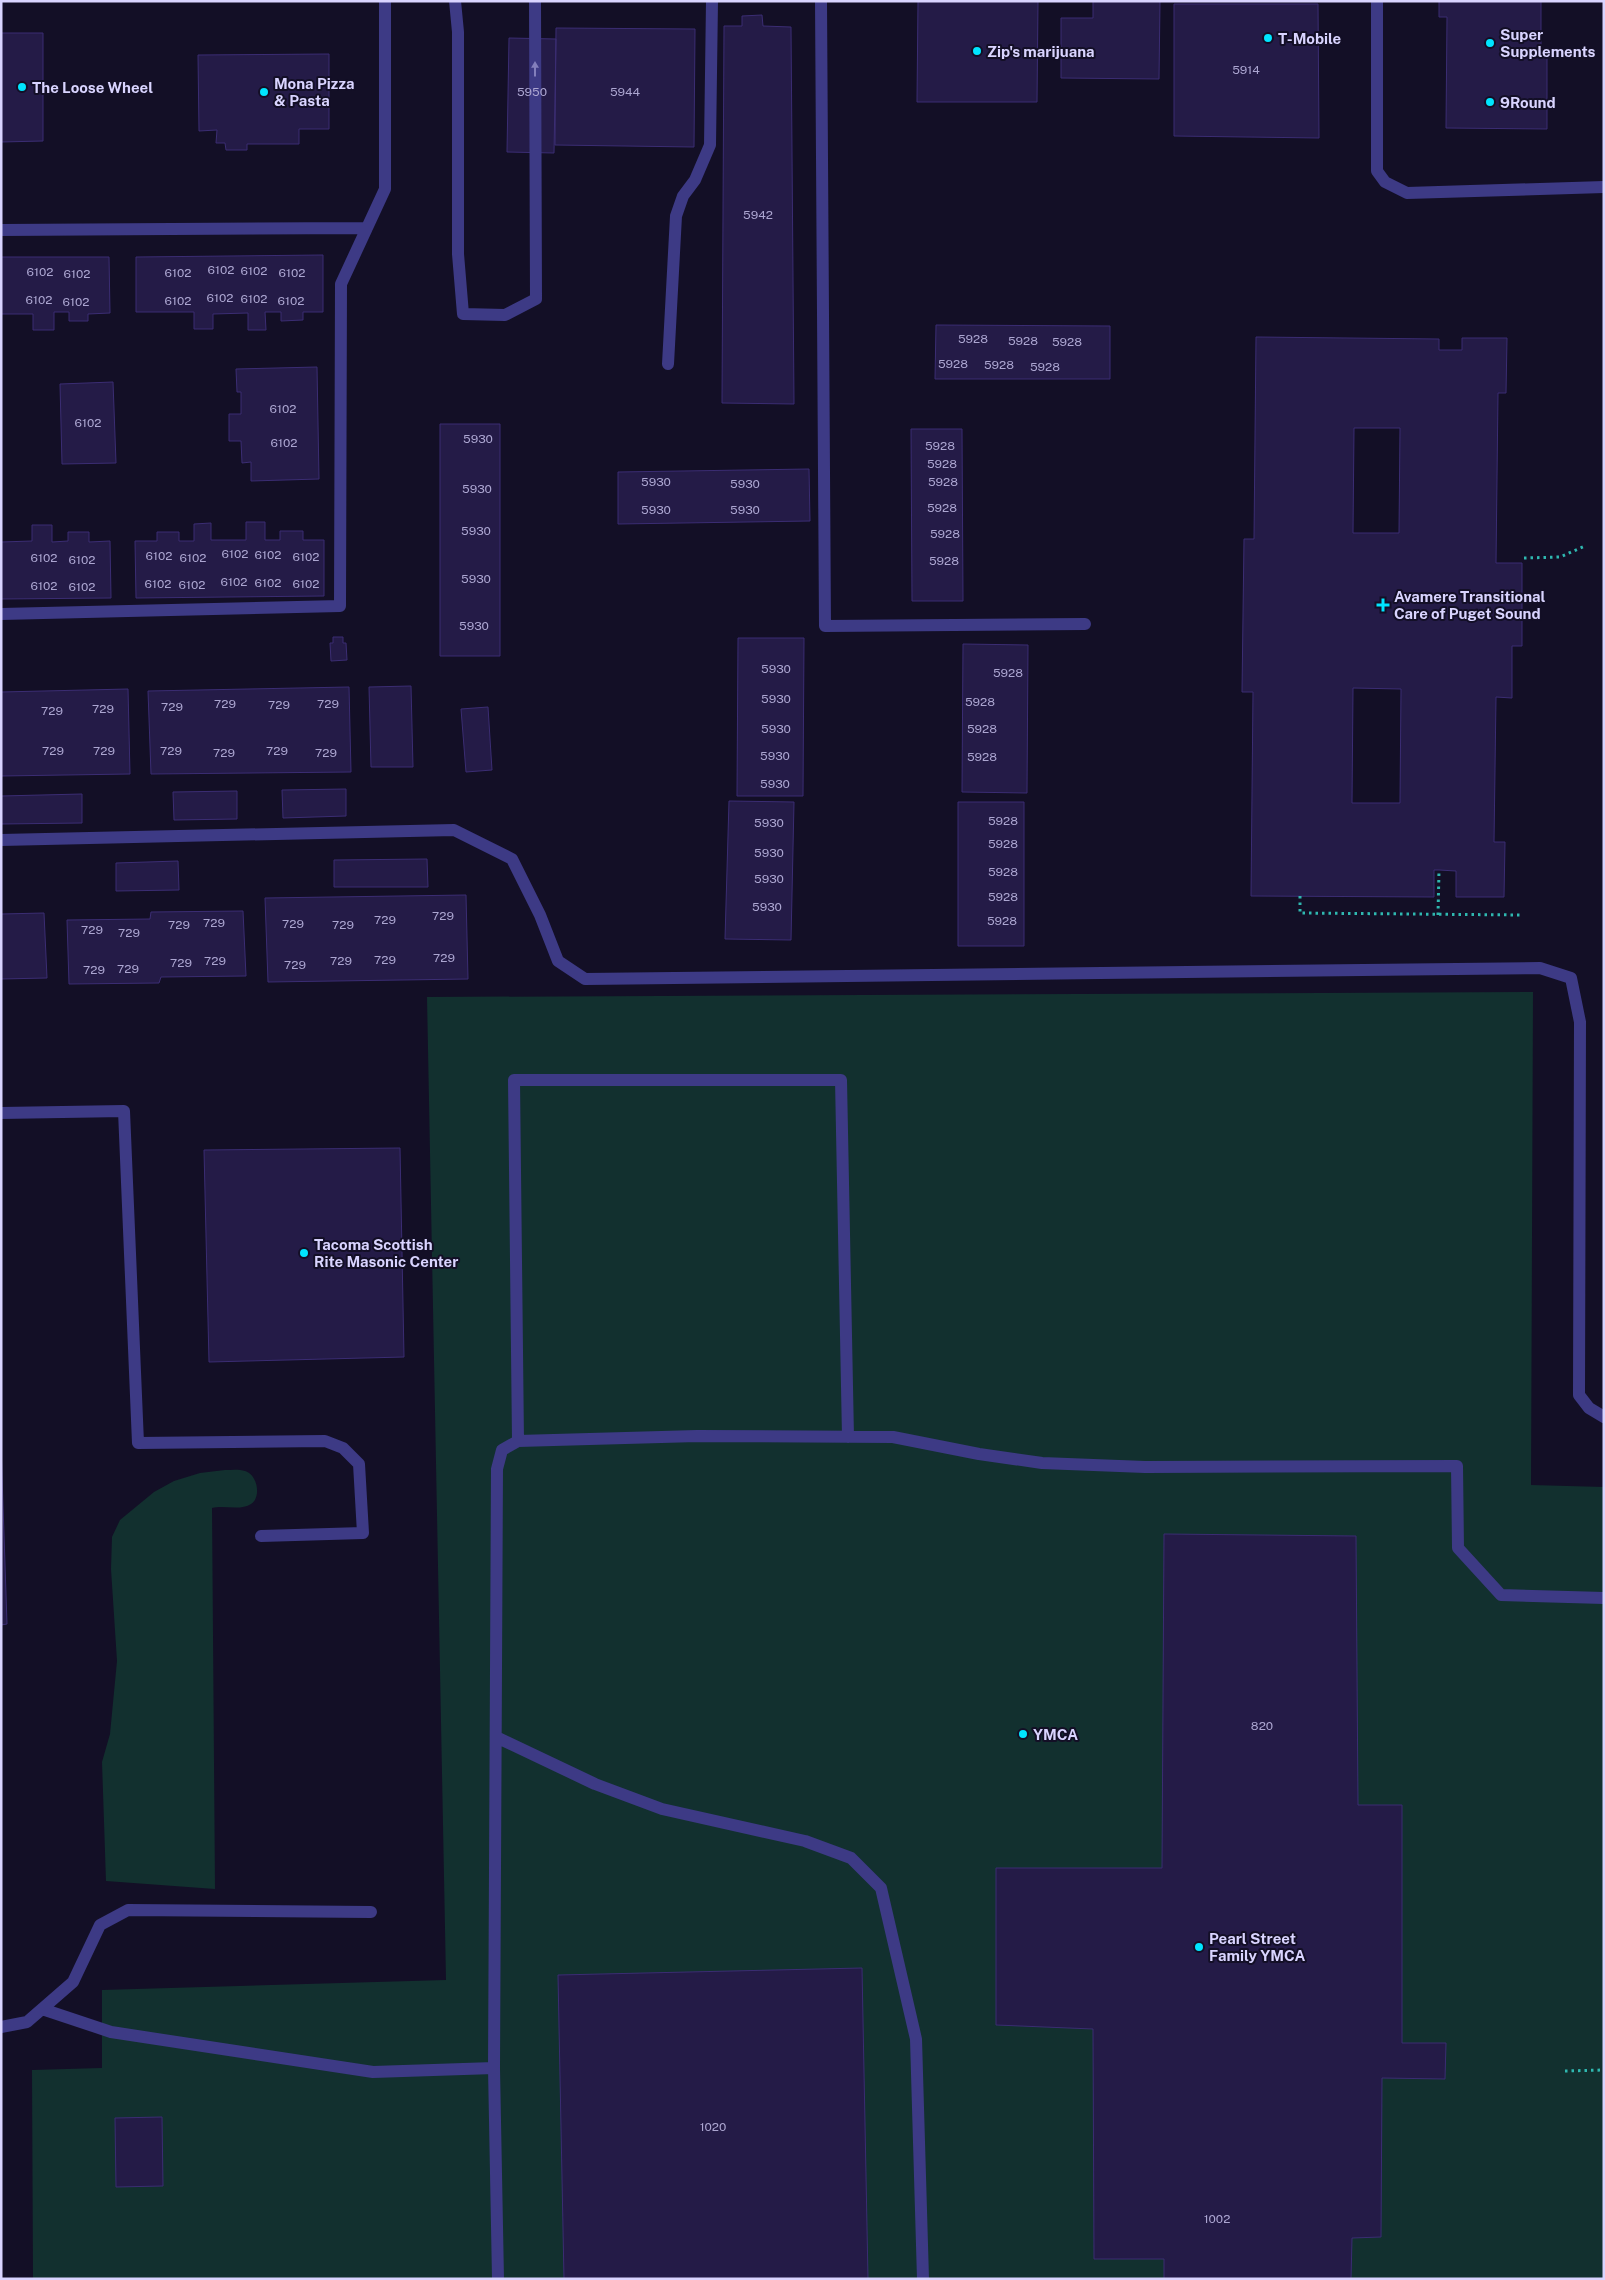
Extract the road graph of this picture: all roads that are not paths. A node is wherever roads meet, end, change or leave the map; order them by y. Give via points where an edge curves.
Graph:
1 (385, 1) edge
2 (455, 1) edge
3 (535, 1) edge
4 (712, 1) edge
5 (821, 1) edge
6 (1376, 1) edge
7 (1604, 186) edge
8 (367, 228) junction
9 (1, 230) edge
10 (668, 364) dead end
11 (1, 614) edge
12 (1085, 624) dead end
13 (1, 840) edge
14 (1, 1113) edge
15 (1604, 1417) edge
16 (848, 1437) junction
17 (518, 1442) junction
18 (261, 1536) dead end
19 (1604, 1598) edge
20 (496, 1737) junction
21 (371, 1912) dead end
22 (42, 2009) junction
23 (1, 2027) edge
24 (494, 2068) junction
25 (498, 2279) edge
26 (923, 2279) edge

1 - 8 lane via 385,189
2 -> 3 lane via 458,32 458,254 463,314 505,315 536,299
4 - 10 lane via 710,145 676,216
5 - 12 lane via 825,626
6 - 7 lane via 1377,170 1385,182 1407,193
8 - 9 lane
8 - 11 lane via 341,284 340,606
13 - 15 lane via 454,830 512,859 540,915 558,961 586,979 1540,968 1571,978 1580,1022 1579,1395 1589,1408
14 - 18 lane via 124,1111 138,1443 325,1441 343,1448 359,1464 363,1533
16 - 17 lane via 697,1436
16 - 17 lane via 841,1080 514,1080
16 - 19 lane via 894,1437 1042,1463 1145,1467 1457,1466 1458,1548 1501,1595
17 - 20 lane via 502,1450 497,1469
20 - 24 lane
20 - 26 lane via 595,1784 662,1809 805,1841 851,1858 881,1888 916,2039
21 - 22 lane via 128,1910 100,1926 73,1982
22 - 23 lane via 27,2022
22 - 24 lane via 111,2032 373,2072
24 - 25 lane

